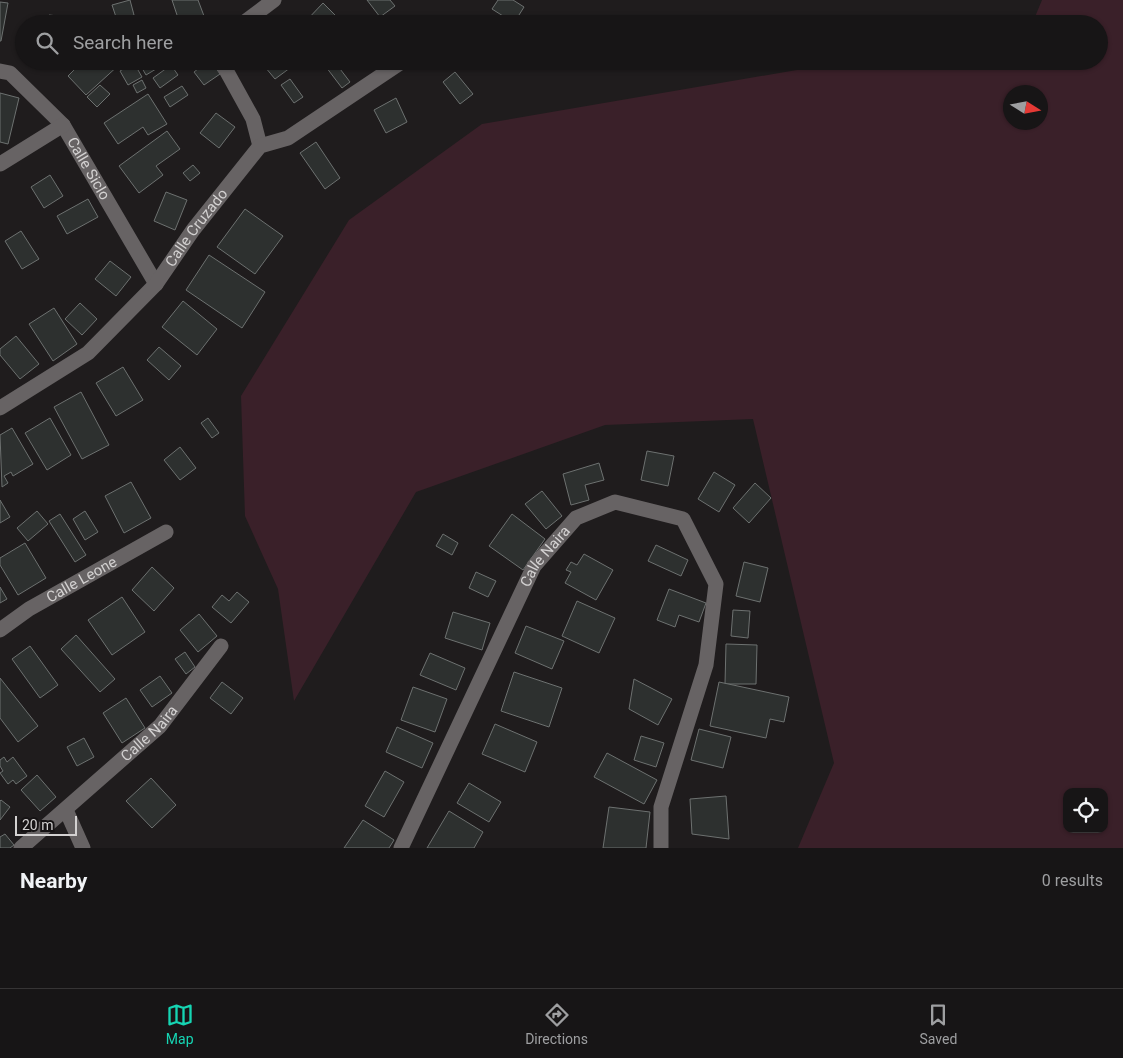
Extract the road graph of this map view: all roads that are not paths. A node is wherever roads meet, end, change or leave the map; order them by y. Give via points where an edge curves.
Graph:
1 (274, 0) edge
2 (254, 15) edge
3 (225, 70) edge
4 (390, 70) edge
5 (0, 71) edge
6 (63, 125) junction
7 (260, 146) junction
8 (0, 164) edge
9 (156, 284) junction
10 (0, 408) edge
11 (166, 532) dead end
12 (0, 630) edge
13 (221, 646) dead end
14 (66, 810) junction
15 (21, 848) edge
16 (83, 848) edge
17 (401, 848) edge
18 (661, 848) edge

1 - 2 street
3 - 7 street via 253,119
4 - 7 street via 288,138
5 - 6 street, Calle Siclo via 10,74
6 - 8 street
6 - 9 street, Calle Siclo
7 - 9 street, Calle Cruzado via 193,230
9 - 10 street, Calle Cruzado via 88,353
11 - 12 street, Calle Leone via 29,609
13 - 14 street, Calle Naira via 160,726
14 - 15 street, Calle Naira
14 - 16 street
17 - 18 street, Calle Naira via 534,566 576,518 615,502 683,519 716,584 706,664 661,807

